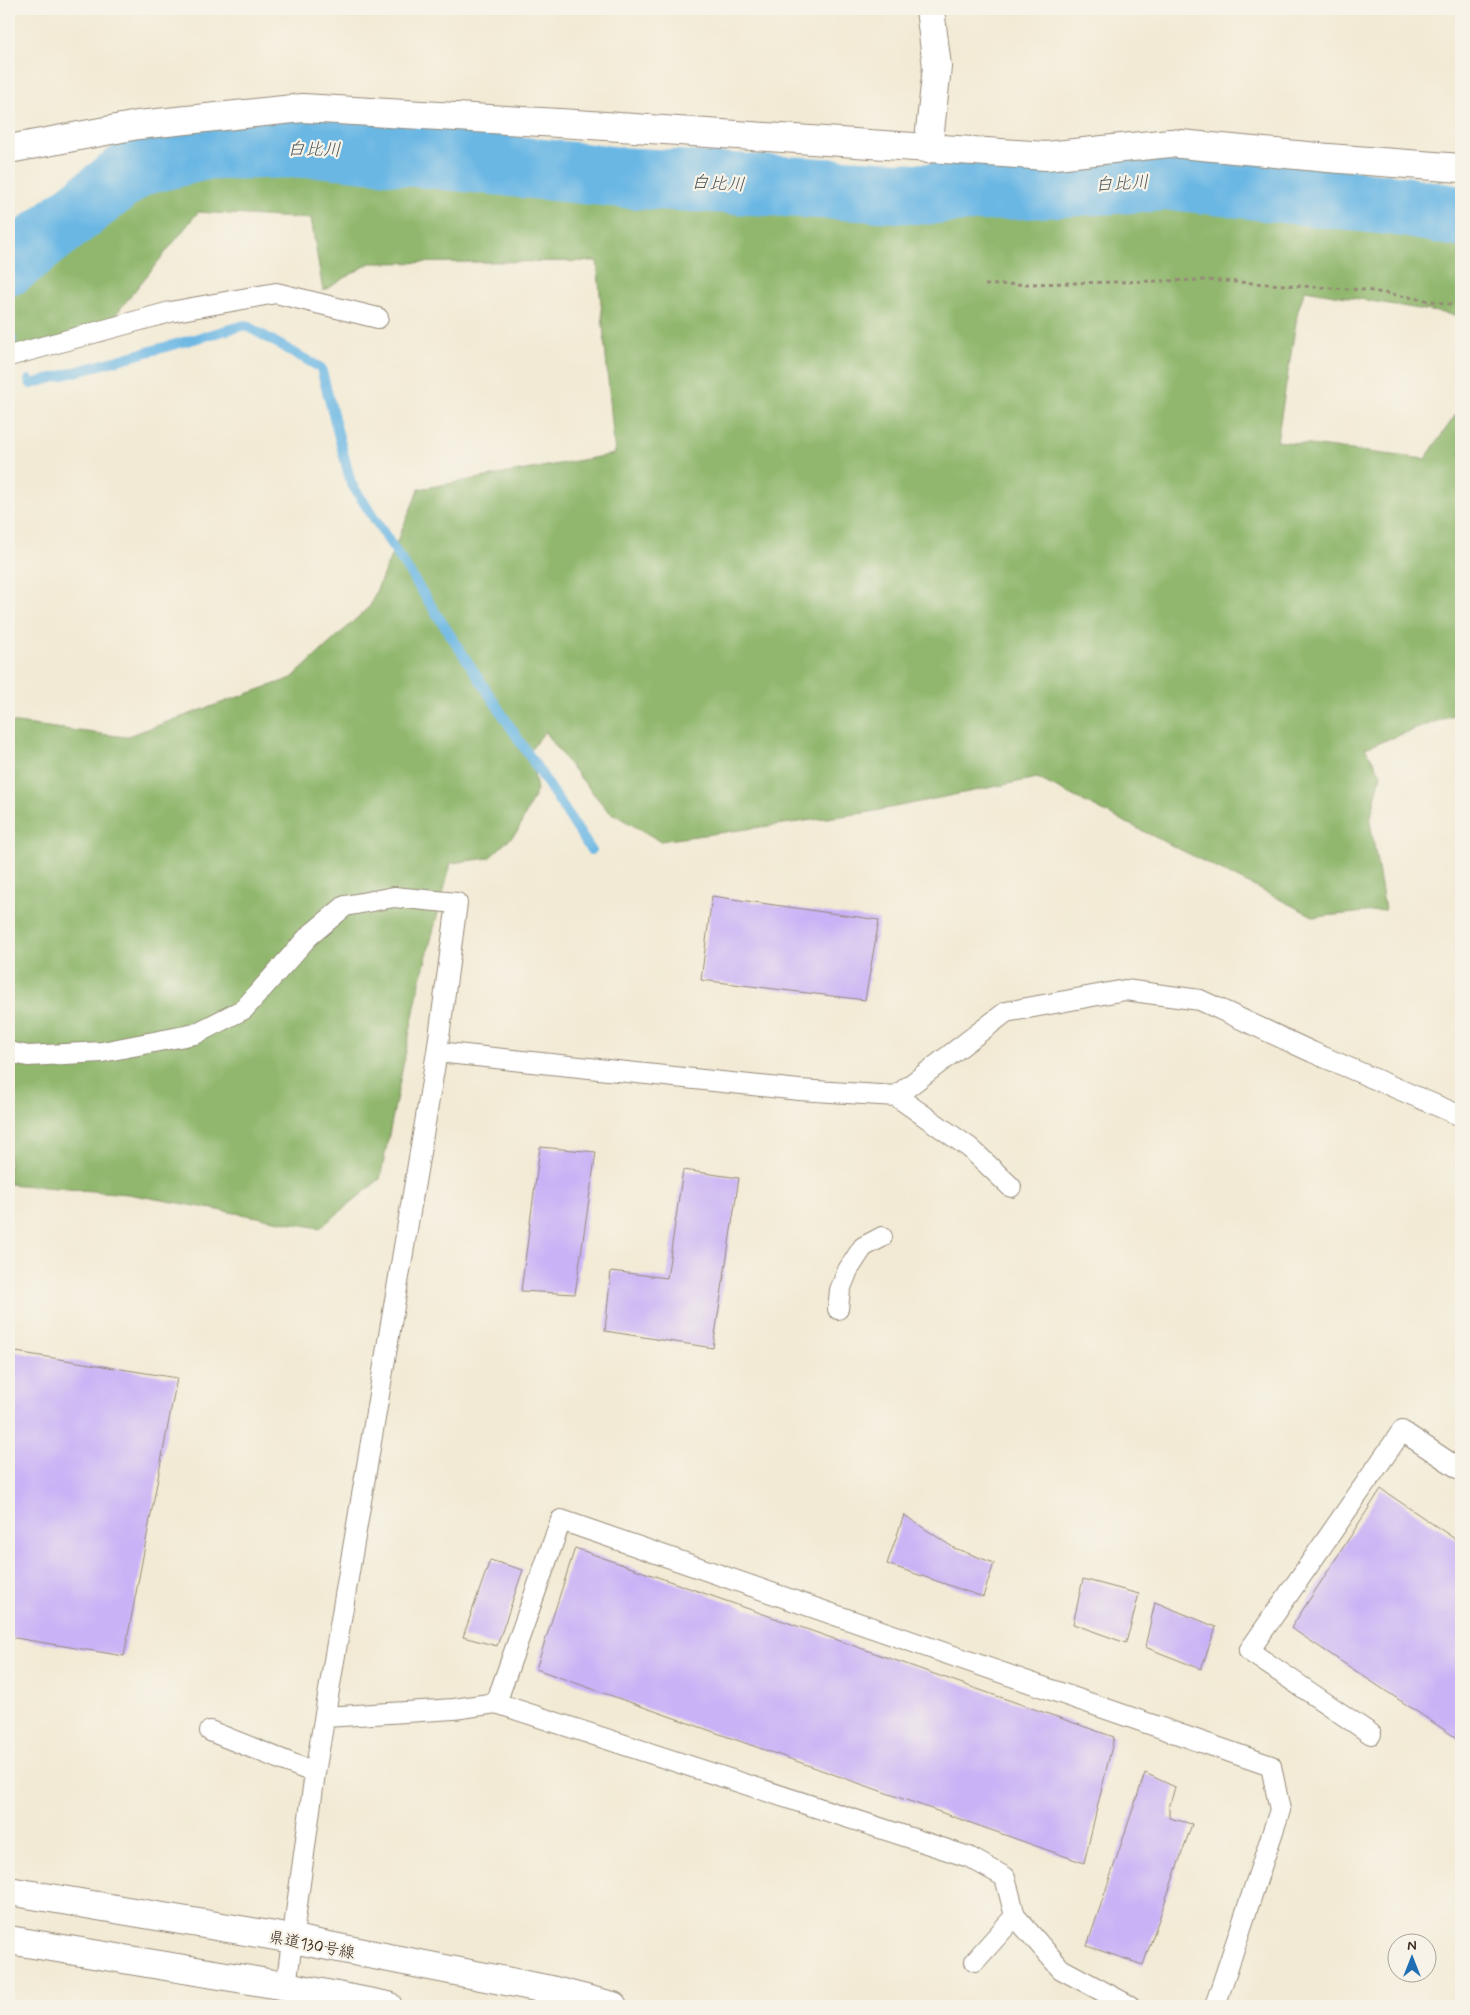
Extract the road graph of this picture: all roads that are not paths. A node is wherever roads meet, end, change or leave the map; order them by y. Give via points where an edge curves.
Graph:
1 (930, 9) edge
2 (9, 149) edge
3 (928, 149) junction
4 (1461, 168) edge
5 (378, 318) dead end
6 (9, 356) edge
7 (9, 1052) edge
8 (437, 1052) junction
9 (896, 1096) junction
10 (1461, 1116) edge
11 (1011, 1187) dead end
12 (882, 1237) dead end
13 (838, 1309) dead end
14 (1461, 1470) edge
15 (496, 1703) junction
16 (325, 1717) junction
17 (210, 1731) dead end
18 (1371, 1734) dead end
19 (315, 1772) junction
20 (9, 1891) edge
21 (1015, 1916) junction
22 (9, 1940) edge
23 (293, 1940) junction
24 (975, 1961) dead end
25 (286, 1986) junction
26 (388, 2006) edge
27 (613, 2006) edge
28 (1130, 2006) edge
29 (1215, 2006) edge

1 - 3 street via 937,67
2 - 3 street via 138,125 303,108
3 - 4 street via 1046,156 1170,143
5 - 6 lane via 276,293 170,312
7 - 8 lane via 28,1056 102,1052 195,1034 244,1010 309,936 346,906 394,897 457,903
8 - 9 lane via 799,1090
8 - 16 lane
9 - 10 lane via 1006,1012 1125,990 1200,1000
9 - 11 lane via 970,1148
12 - 13 lane via 863,1247 848,1270 840,1290
14 - 18 lane via 1402,1431 1249,1651
15 - 16 lane via 454,1709
15 - 21 lane via 969,1857 1005,1877
15 - 29 lane via 561,1520 1271,1766 1280,1810
16 - 19 lane
17 - 19 lane
19 - 23 lane
20 - 23 street, 県道130号線
21 - 24 lane
21 - 28 lane via 1061,1969
22 - 25 street
23 - 25 lane
23 - 27 street, 県道130号線 via 551,1990
25 - 26 street

